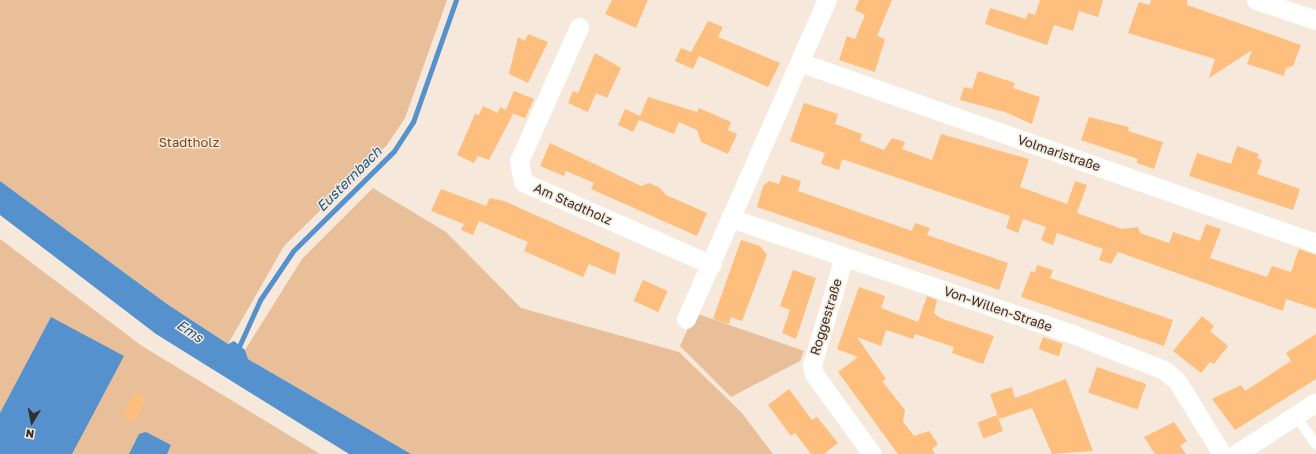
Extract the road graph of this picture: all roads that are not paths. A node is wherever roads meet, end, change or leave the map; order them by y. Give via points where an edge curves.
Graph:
1 (827, 0) edge
2 (1256, 0) edge
3 (1316, 20) edge
4 (579, 27) dead end
5 (802, 63) junction
6 (733, 219) junction
7 (1316, 243) edge
8 (844, 257) junction
9 (712, 264) junction
10 (686, 319) dead end
11 (1316, 402) edge
12 (1296, 416) junction
13 (1316, 445) edge
14 (872, 454) edge
15 (1222, 454) edge
16 (1236, 454) edge

1 - 5 street
2 - 3 street
4 - 9 street, Am Stadtholz via 519,161 523,182
5 - 6 street
5 - 7 street, Volmaristraße
6 - 8 street, Von-Willen-Straße
6 - 9 street
8 - 14 street, Roggestraße via 812,365 814,374
8 - 15 street, Von-Willen-Straße via 1075,335 1164,370 1177,381
9 - 10 street
11 - 12 street
12 - 13 lane
12 - 16 street

